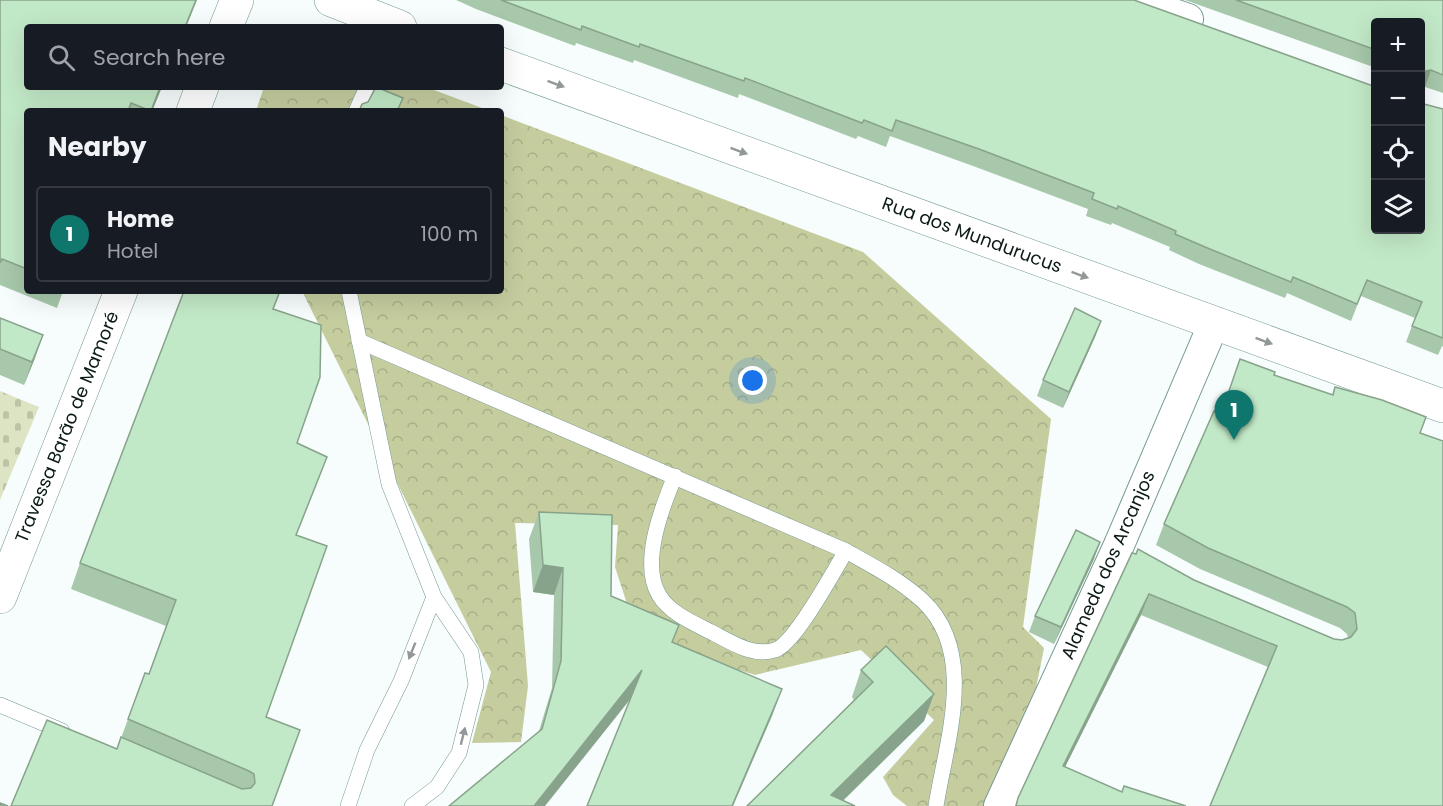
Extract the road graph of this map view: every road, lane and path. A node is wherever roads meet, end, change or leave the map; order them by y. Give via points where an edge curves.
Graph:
1 (237, 0) edge
2 (332, 0) edge
3 (1134, 0) edge
4 (227, 24) edge
5 (392, 24) edge
6 (1211, 28) edge
7 (504, 65) edge
8 (201, 90) edge
9 (366, 90) edge
10 (194, 108) edge
11 (357, 108) edge
12 (120, 294) edge
13 (350, 294) edge
14 (1214, 323) junction
15 (359, 341) junction
16 (1443, 406) edge
17 (675, 476) junction
18 (846, 551) junction
19 (0, 597) edge
20 (434, 597) junction
21 (0, 705) edge
22 (75, 737) edge
23 (348, 806) edge
24 (412, 806) edge
25 (936, 806) edge
26 (999, 806) edge

1 - 4 street
2 - 5 street
3 - 6 street
7 -> 14 street, Rua dos Mundurucus
8 - 10 street
9 - 11 lane
12 - 19 street, Travessa Barão de Mamoré
13 - 15 lane
14 -> 16 street, Rua dos Mundurucus
14 - 26 street, Alameda dos Arcanjos via 1130,551
15 - 17 lane
15 - 20 lane via 389,484
17 - 18 lane
17 - 18 lane via 655,532 652,579 659,596 675,612 744,650 774,651 790,641
18 - 25 lane via 924,602 948,638 954,670 954,704
20 -> 23 lane via 401,681 367,750
24 -> 20 lane via 437,787 459,753 477,685 471,652
21 - 22 lane

